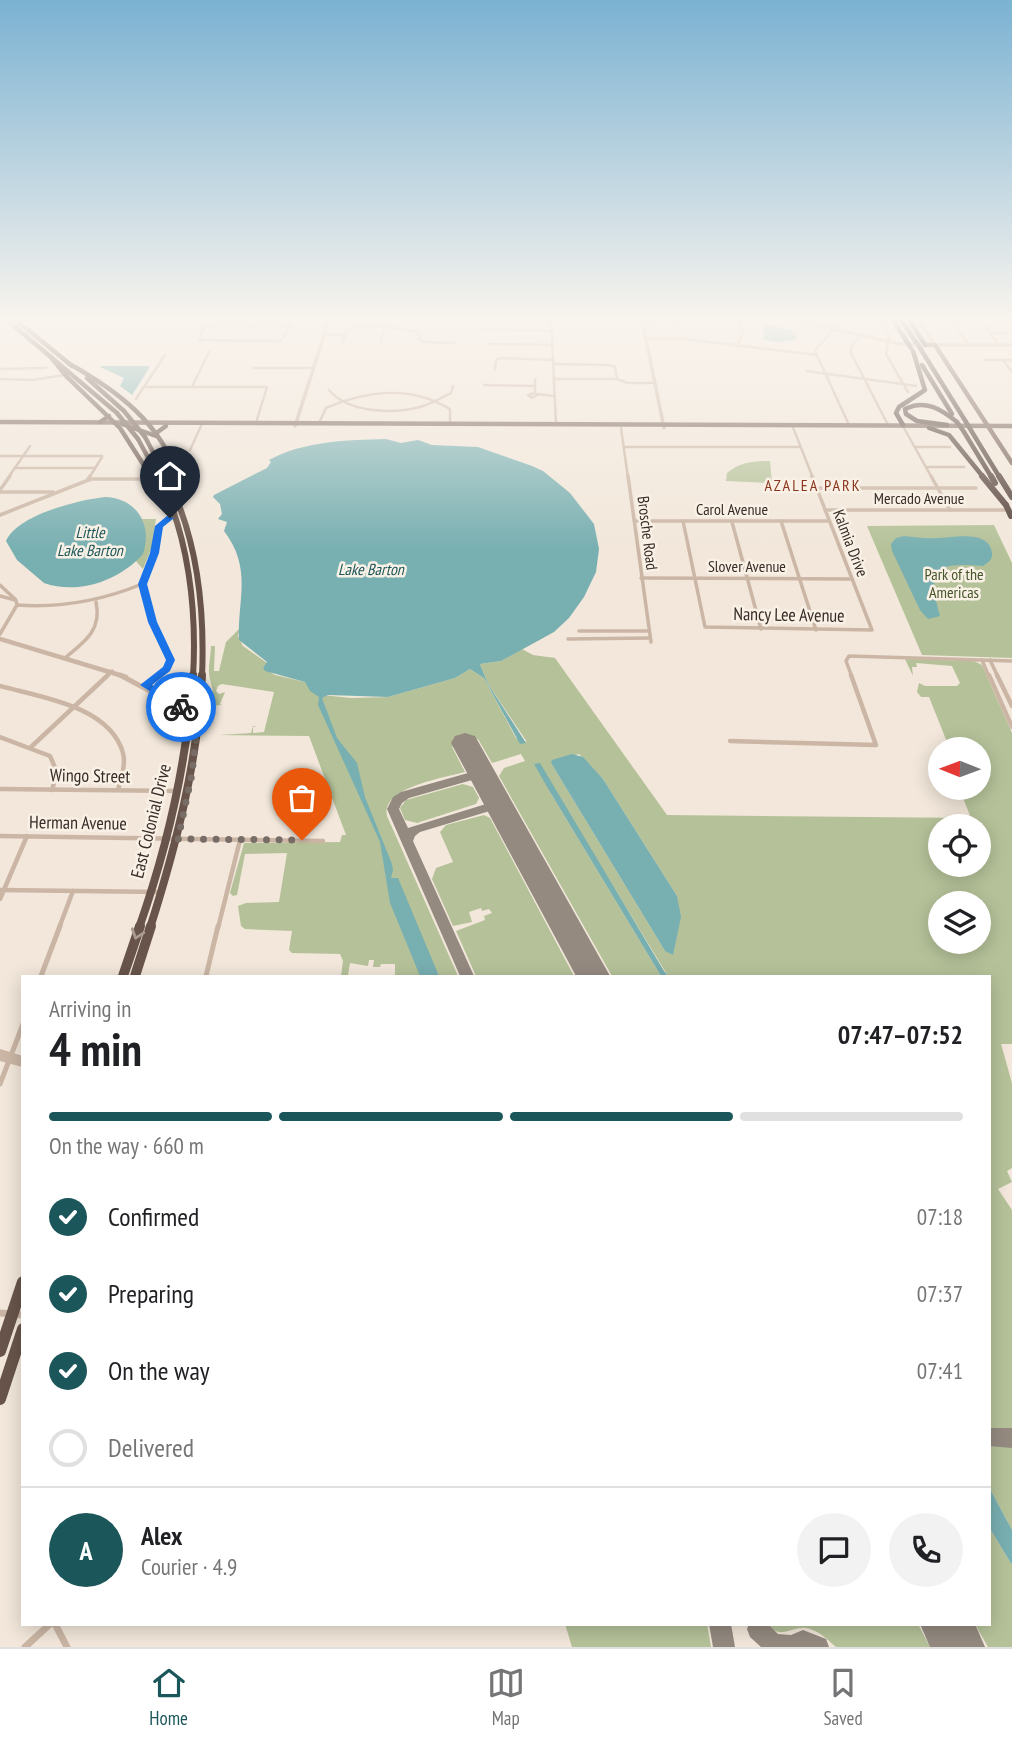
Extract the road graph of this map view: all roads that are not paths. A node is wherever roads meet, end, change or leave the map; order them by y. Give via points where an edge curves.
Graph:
1 (555, 396) edge
2 (91, 397) edge
3 (93, 397) edge
4 (108, 397) edge
5 (120, 397) edge
6 (264, 397) edge
7 (304, 397) edge
8 (335, 397) edge
9 (353, 397) edge
10 (425, 397) edge
11 (444, 397) edge
12 (658, 397) edge
13 (836, 397) edge
14 (873, 397) edge
15 (919, 397) edge
16 (941, 397) edge
17 (951, 397) edge
18 (968, 397) edge
19 (342, 401) junction
20 (435, 401) junction
21 (135, 410) junction
22 (111, 414) junction
23 (100, 422) junction
24 (957, 422) junction
25 (256, 423) junction
26 (319, 423) junction
27 (0, 424) edge
28 (11, 424) junction
29 (116, 424) junction
30 (137, 424) junction
31 (295, 425) junction
32 (450, 425) junction
33 (849, 425) junction
34 (888, 425) junction
35 (947, 425) junction
36 (166, 426) junction
37 (201, 426) junction
38 (557, 426) junction
39 (664, 426) junction
40 (792, 427) junction
41 (904, 427) junction
42 (988, 427) junction
43 (1012, 427) edge
44 (621, 428) junction
45 (929, 428) junction
46 (155, 436) junction
47 (128, 438) junction
48 (30, 446) dead end
49 (625, 447) junction
50 (800, 447) junction
51 (916, 447) junction
52 (950, 447) dead end
53 (190, 450) dead end
54 (0, 456) edge
55 (23, 456) junction
56 (1012, 463) edge
57 (993, 464) junction
58 (927, 467) junction
59 (964, 467) dead end
60 (15, 468) junction
61 (95, 468) junction
62 (152, 479) junction
63 (88, 480) junction
64 (1012, 486) edge
65 (816, 488) junction
66 (938, 488) junction
67 (976, 488) dead end
68 (0, 491) edge
69 (57, 492) junction
70 (1012, 497) edge
71 (180, 505) junction
72 (1006, 505) junction
73 (825, 510) junction
74 (950, 510) junction
75 (0, 515) edge
76 (1012, 515) edge
77 (170, 518) junction
78 (635, 521) junction
79 (683, 521) junction
80 (732, 521) junction
81 (781, 521) junction
82 (830, 521) junction
83 (183, 550) junction
84 (187, 571) junction
85 (642, 578) junction
86 (695, 579) junction
87 (747, 579) junction
88 (800, 579) junction
89 (852, 579) junction
90 (0, 584) edge
91 (142, 584) junction
92 (0, 596) edge
93 (96, 601) junction
94 (16, 602) junction
95 (201, 603) junction
96 (191, 604) junction
97 (202, 614) junction
98 (761, 629) junction
99 (816, 630) junction
100 (579, 631) dead end
101 (601, 631) junction
102 (649, 631) junction
103 (872, 631) joint
104 (1, 637) edge
105 (601, 638) junction
106 (568, 639) dead end
107 (0, 646) edge
108 (66, 657) junction
109 (982, 659) junction
110 (990, 660) junction
111 (1012, 661) edge
112 (111, 671) junction
113 (145, 685) junction
114 (0, 686) edge
115 (192, 689) junction
116 (166, 699) junction
117 (174, 703) junction
118 (1012, 706) edge
119 (73, 708) junction
120 (199, 710) junction
121 (189, 711) junction
122 (177, 713) junction
123 (1012, 727) edge
124 (187, 730) junction
125 (0, 737) edge
126 (730, 741) dead end
127 (31, 747) junction
128 (0, 789) edge
129 (52, 790) junction
130 (118, 790) junction
131 (179, 791) junction
132 (0, 836) edge
133 (27, 836) junction
134 (168, 838) junction
135 (178, 839) junction
136 (240, 840) junction
137 (323, 841) dead end
138 (2, 890) edge
139 (73, 891) junction
140 (151, 892) junction
141 (162, 892) junction
142 (0, 899) edge
143 (41, 975) edge
144 (124, 975) edge
145 (136, 975) edge
146 (206, 975) edge
147 (21, 1029) edge
148 (0, 1052) edge
149 (0, 1058) edge
150 (10, 1058) junction
151 (21, 1061) edge
152 (0, 1084) edge
153 (21, 1288) edge
154 (12, 1314) edge
155 (21, 1335) edge
156 (0, 1351) edge
157 (0, 1399) edge
158 (48, 1626) edge
159 (56, 1626) edge
160 (25, 1647) edge
161 (67, 1647) edge

1 - 38 street
2 - 22 highway
3 - 22 highway, East Colonial Drive
4 - 71 highway, East Colonial Drive, bridge via 145,437
5 - 21 highway
6 - 25 street
7 - 31 street
8 - 19 street
9 - 19 street
10 - 20 street
11 - 20 street
12 - 39 street
13 - 33 street
14 - 34 street
15 - 41 highway via 898,407
16 - 24 highway
17 - 57 highway, bridge
18 - 42 main road
19 - 20 street via 357,407 417,408
19 - 26 street via 326,408
20 - 32 street via 450,409
21 - 22 highway
21 - 30 highway
21 - 30 highway
22 - 23 highway
22 - 29 highway
22 - 30 highway
22 - 83 highway, East Colonial Drive, bridge via 138,439 161,482
23 - 28 main road
23 - 29 main road
24 - 35 highway via 929,405 905,409 908,417 917,421
24 - 72 highway, bridge
25 - 30 main road
25 - 31 main road
26 - 31 main road
26 - 32 main road
27 - 28 main road
28 - 29 main road
29 - 30 highway
29 - 30 main road
29 - 47 highway
30 - 36 main road
30 - 46 highway
30 - 46 highway
30 - 47 highway
31 - 32 main road
31 - 37 main road
32 - 38 main road
32 - 38 main road
33 - 34 main road
33 - 40 main road
34 - 41 main road
35 - 41 main road
35 - 42 main road
36 - 37 main road
36 - 46 highway
37 - 53 street
38 - 39 main road
38 - 44 main road
39 - 40 main road
39 - 44 main road
40 - 41 main road
40 - 50 street, Kalmia Drive
41 - 45 main road
41 - 51 street
42 - 43 main road
42 - 45 main road
42 - 56 main road
44 - 49 street, Brosche Road
45 - 72 highway via 949,435
46 - 47 highway
46 - 71 highway via 177,476
47 - 62 highway
48 - 55 street
49 - 50 street
49 - 78 street, Brosche Road
50 - 65 street, Kalmia Drive
51 - 52 street
51 - 58 street
54 - 55 street
55 - 60 street
55 - 61 street via 102,456
57 - 64 highway
57 - 70 highway
58 - 59 street
58 - 66 street
60 - 61 street
60 - 68 street
61 - 63 street
62 - 63 street
62 - 77 highway
63 - 69 street
65 - 66 street
65 - 73 street, Kalmia Drive
66 - 67 street
66 - 74 street
68 - 69 street
69 - 75 street
71 - 95 highway, East Colonial Drive
72 - 76 highway, bridge
73 - 74 street, Mercado Avenue
73 - 82 street, Kalmia Drive
74 - 76 street, Mercado Avenue
77 - 83 highway
77 - 91 street via 159,526
78 - 79 street, Carol Avenue
78 - 85 street, Brosche Road
79 - 80 street, Carol Avenue
79 - 86 street
80 - 81 street, Carol Avenue
80 - 87 street
81 - 82 street, Carol Avenue
81 - 88 street
82 - 89 street, Kalmia Drive
83 - 84 highway, East Colonial Drive
84 - 95 highway
84 - 96 highway, East Colonial Drive
85 - 86 street, Slover Avenue
85 - 102 street, Brosche Road
86 - 87 street, Slover Avenue
86 - 98 street, Nancy Lee Avenue via 705,627
87 - 88 street, Slover Avenue
87 - 98 street
88 - 89 street, Slover Avenue
88 - 99 street
89 - 103 street, Kalmia Drive
90 - 94 street
91 - 93 street
91 - 113 street via 152,622 170,660 167,668
92 - 94 street
93 - 94 street via 63,606
93 - 108 street via 100,614 96,629
94 - 104 street
95 - 97 highway, East Colonial Drive
96 - 97 highway
96 - 115 highway, East Colonial Drive
97 - 120 highway, East Colonial Drive
98 - 99 street, Nancy Lee Avenue
99 - 103 street, Nancy Lee Avenue
100 - 101 street
101 - 102 street
101 - 105 street
102 - 105 street, Brosche Road via 650,640
104 - 107 street
104 - 108 street
105 - 106 street
108 - 112 street
109 - 110 street
109 - 123 street
109 - 126 street via 849,656 846,661 876,745
110 - 111 street
110 - 118 street
112 - 113 street
112 - 119 street
113 - 116 street
114 - 119 street
115 - 117 street
115 - 121 highway, East Colonial Drive
116 - 117 street
116 - 122 street
117 - 121 street
119 - 127 street
119 - 130 street via 98,719 120,740 124,762
120 - 121 street
120 - 135 highway, East Colonial Drive
121 - 122 street
121 - 124 highway, East Colonial Drive
122 - 124 street
124 - 131 highway, East Colonial Drive
125 - 127 street
127 - 129 street via 55,763
128 - 129 street, Wingo Street
129 - 130 street, Wingo Street
130 - 131 street, Wingo Street
131 - 134 highway, East Colonial Drive
132 - 133 street, Herman Avenue
133 - 134 street, Herman Avenue
133 - 138 street
134 - 135 street, Herman Avenue
134 - 140 highway, East Colonial Drive
135 - 136 street, Herman Avenue
135 - 141 highway, East Colonial Drive
136 - 137 street, Herman Avenue
136 - 146 street
138 - 139 street
138 - 142 street
139 - 140 street
139 - 143 street
140 - 141 street
140 -> 144 highway, East Colonial Drive
141 - 145 highway, East Colonial Drive
144 - 145 street
147 - 150 street
148 - 150 street
149 - 150 street
150 - 151 street
150 - 152 street
153 - 154 highway
154 - 156 highway
155 - 157 highway
158 - 160 street
159 - 161 street

